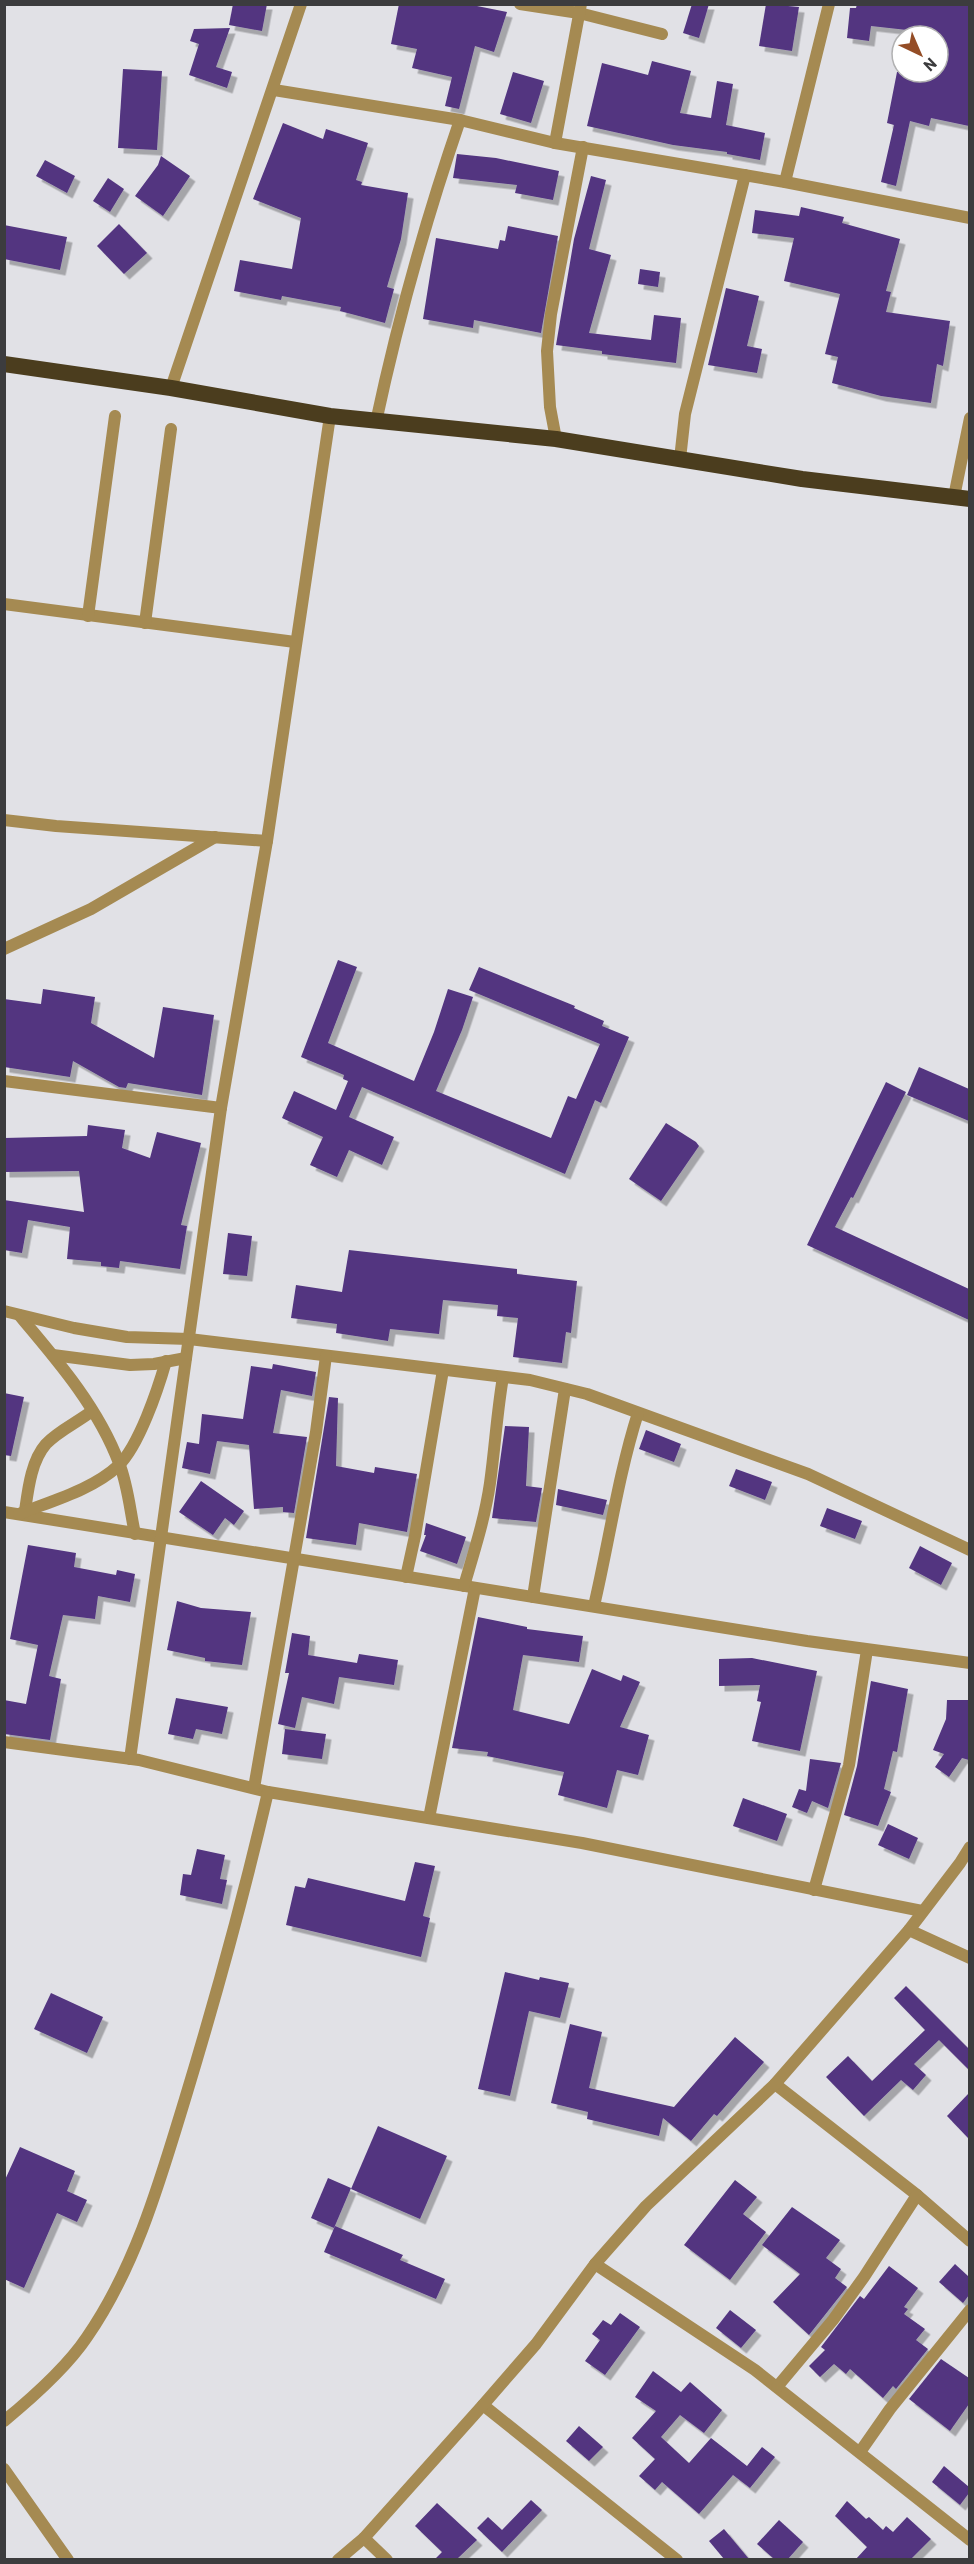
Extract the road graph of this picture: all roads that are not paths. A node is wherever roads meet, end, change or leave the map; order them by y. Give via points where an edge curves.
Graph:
1 (301, 4) edge
2 (520, 4) edge
3 (829, 4) edge
4 (580, 9) edge
5 (662, 34) dead end
6 (274, 90) junction
7 (460, 120) junction
8 (555, 143) junction
9 (583, 147) junction
10 (745, 175) junction
11 (784, 182) junction
12 (969, 218) edge
13 (4, 364) edge
14 (171, 388) junction
15 (115, 416) dead end
16 (330, 416) junction
17 (969, 418) edge
18 (376, 422) junction
19 (171, 429) dead end
20 (556, 439) junction
21 (680, 459) junction
22 (962, 498) edge
23 (4, 604) edge
24 (88, 616) junction
25 (145, 623) junction
26 (295, 642) junction
27 (4, 820) edge
28 (215, 837) junction
29 (267, 841) junction
30 (4, 949) edge
31 (4, 1081) edge
32 (221, 1107) junction
33 (4, 1311) edge
34 (19, 1315) junction
35 (189, 1339) junction
36 (53, 1355) junction
37 (326, 1356) junction
38 (186, 1358) junction
39 (166, 1361) junction
40 (443, 1370) junction
41 (503, 1377) junction
42 (565, 1389) junction
43 (92, 1411) junction
44 (638, 1413) junction
45 (120, 1464) junction
46 (4, 1512) edge
47 (21, 1513) junction
48 (135, 1534) junction
49 (161, 1539) junction
50 (969, 1550) edge
51 (293, 1560) junction
52 (406, 1577) junction
53 (469, 1587) junction
54 (533, 1597) junction
55 (594, 1606) junction
56 (867, 1650) junction
57 (969, 1663) edge
58 (4, 1742) edge
59 (130, 1759) junction
60 (254, 1788) junction
61 (268, 1792) junction
62 (429, 1818) junction
63 (969, 1847) edge
64 (814, 1890) junction
65 (922, 1911) junction
66 (909, 1930) junction
67 (969, 1958) edge
68 (775, 2084) junction
69 (917, 2195) junction
70 (969, 2241) edge
71 (595, 2264) junction
72 (969, 2310) edge
73 (777, 2387) junction
74 (483, 2405) junction
75 (4, 2421) edge
76 (860, 2452) junction
77 (4, 2469) edge
78 (364, 2538) junction
79 (969, 2540) edge
80 (68, 2559) edge
81 (339, 2559) edge
82 (387, 2559) edge
83 (677, 2559) edge

1 - 6 street
2 - 4 street
3 - 11 street
4 - 5 street
4 - 8 street
6 - 7 street
6 - 14 street
7 - 8 street
7 - 18 street via 411,275
8 - 9 street
9 - 10 street
9 - 20 street via 547,351
10 - 11 street
10 - 21 street via 685,414
11 - 12 street
13 - 14 highway
14 - 16 highway
15 - 24 street
16 - 18 highway
16 - 26 street
17 - 22 street
18 - 20 highway
19 - 25 street
20 - 21 highway
21 - 22 highway via 802,479
23 - 24 street
24 - 25 street
25 - 26 street
26 - 29 street
27 - 28 street
28 - 29 street
28 - 30 street via 91,909
29 - 32 street
31 - 32 street
32 - 35 street
33 - 34 street
34 - 35 street via 127,1337
34 - 36 street
35 - 37 street
35 - 38 street
36 - 39 street via 130,1365
36 - 43 street
37 - 40 street
37 - 51 street
38 - 39 street
38 - 49 street
39 - 45 street via 155,1399
40 - 41 street
40 - 52 street
41 - 42 street
41 - 53 street via 486,1505
42 - 44 street
42 - 54 street
43 - 45 street
43 - 47 street via 40,1451
44 - 50 street via 808,1474
44 - 55 street via 625,1453
45 - 47 street via 102,1478
45 - 48 street
46 - 47 street
47 - 48 street
48 - 49 street
49 - 51 street
49 - 59 street
51 - 52 street
51 - 60 street
52 - 53 street
53 - 54 street
53 - 62 street
54 - 55 street
55 - 56 street
56 - 57 street
56 - 64 street via 849,1765
58 - 59 street
59 - 60 street
60 - 61 street
61 - 62 street
61 - 75 street via 219,1990 143,2228 115,2292 86,2339 35,2396
62 - 64 street via 582,1843
63 - 65 street
64 - 65 street
65 - 66 street
66 - 67 street
66 - 68 street
68 - 69 street
68 - 71 street via 646,2206
69 - 70 street
69 - 73 street via 833,2320
71 - 73 street
71 - 74 street via 536,2344
72 - 76 street
73 - 76 street
74 - 78 street
74 - 83 street
76 - 79 street
77 - 80 street
78 - 81 street
78 - 82 street

